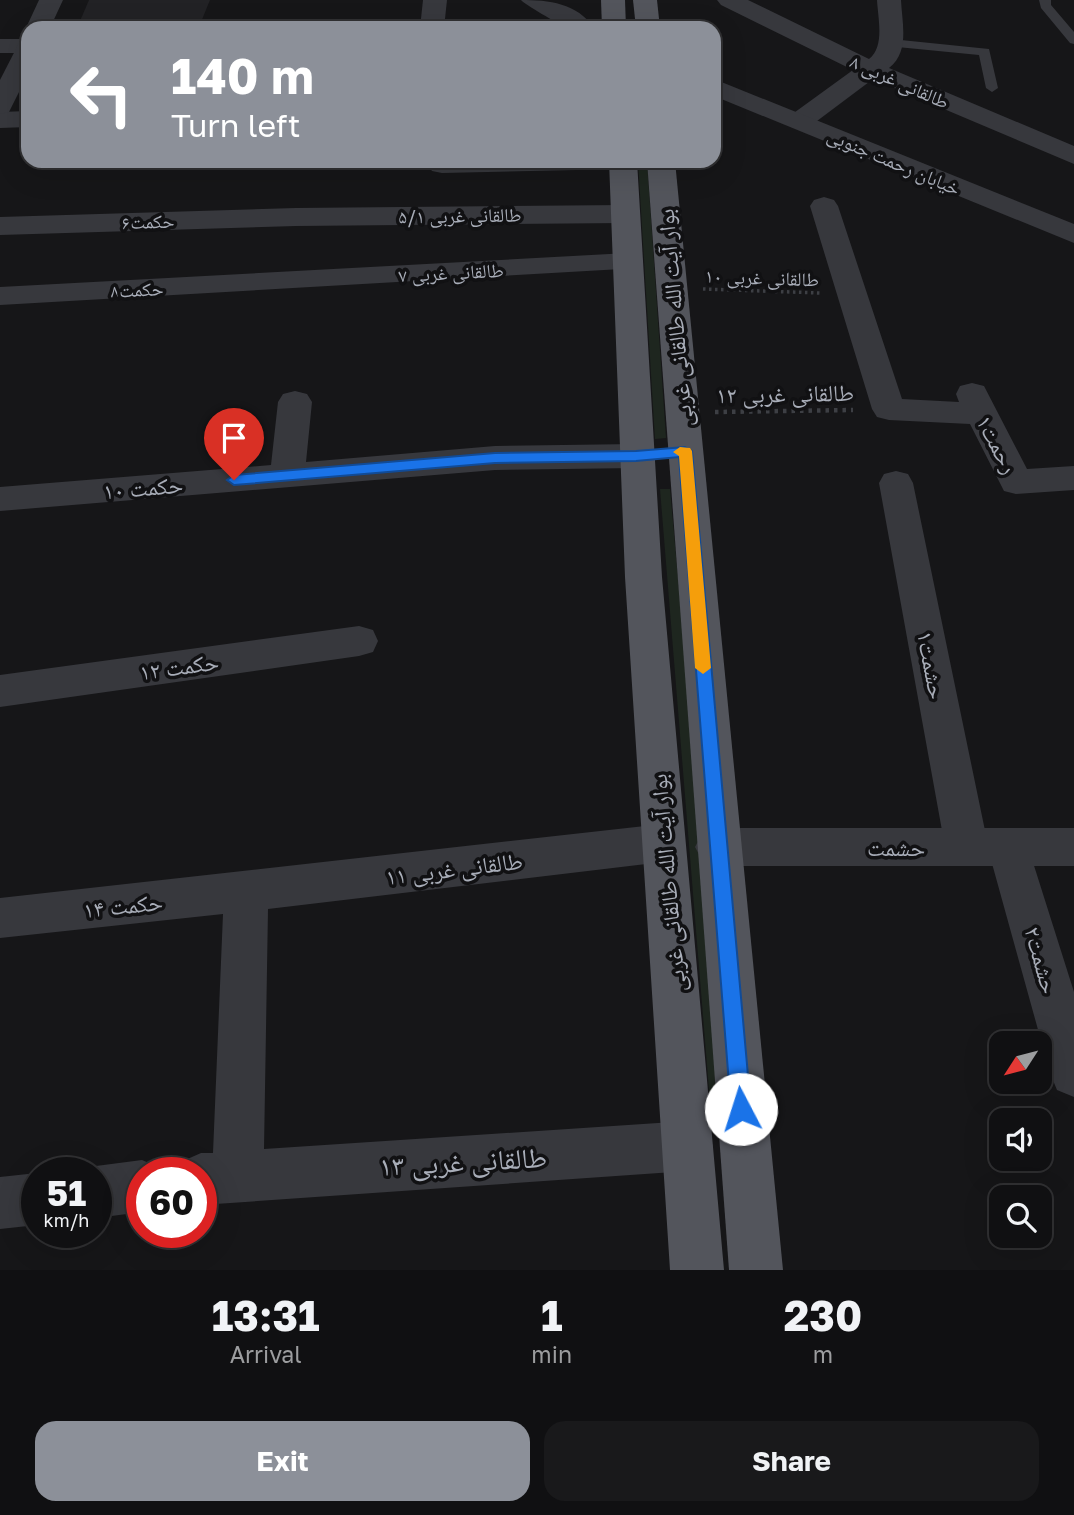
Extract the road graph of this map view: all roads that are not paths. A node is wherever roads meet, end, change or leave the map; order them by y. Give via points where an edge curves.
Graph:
1 (51, 0) edge
2 (435, 0) edge
3 (533, 0) edge
4 (612, 0) edge
5 (645, 0) edge
6 (729, 0) edge
7 (765, 0) edge
8 (889, 0) edge
9 (1045, 0) edge
10 (41, 21) edge
11 (433, 21) edge
12 (573, 21) edge
13 (614, 21) edge
14 (647, 21) edge
15 (1074, 40) edge
16 (0, 46) edge
17 (21, 47) edge
18 (882, 57) junction
19 (21, 62) edge
20 (992, 88) dead end
21 (721, 90) edge
22 (0, 106) edge
23 (21, 119) edge
24 (0, 120) edge
25 (800, 121) junction
26 (1074, 137) edge
27 (1074, 156) edge
28 (623, 168) edge
29 (662, 168) edge
30 (824, 206) dead end
31 (625, 214) junction
32 (296, 217) joint
33 (0, 226) edge
34 (1074, 234) edge
35 (628, 262) junction
36 (274, 282) joint
37 (0, 296) edge
38 (295, 402) dead end
39 (685, 451) junction
40 (636, 456) junction
41 (287, 475) junction
42 (1074, 478) edge
43 (896, 484) dead end
44 (0, 499) edge
45 (359, 641) dead end
46 (0, 691) edge
47 (663, 843) junction
48 (717, 847) junction
49 (988, 847) junction
50 (1074, 848) edge
51 (246, 892) junction
52 (0, 918) edge
53 (1074, 1073) edge
54 (688, 1146) junction
55 (219, 1177) edge
56 (21, 1201) edge
57 (0, 1203) edge
58 (764, 1269) edge
59 (697, 1270) edge

1 - 10 street
2 - 11 street
3 - 12 street
4 - 12 street
4 - 13 main road
5 - 14 main road
6 - 18 street, طالقانی غربی ۸
7 - 18 street, طالقانی غربی ۸
8 - 18 street
9 - 15 lane
16 - 17 street
18 - 20 lane via 985,52
18 - 25 street
18 - 26 street, طالقانی غربی ۸
18 - 27 street, طالقانی غربی ۸
19 - 22 street
21 - 25 street, خیابان رحمت جنوبی
23 - 24 street
25 - 34 street, خیابان رحمت جنوبی
28 - 31 main road, بوار آیت الله طالقانی غربی
29 - 39 main road, بوار آیت الله طالقانی غربی
30 - 42 street, رحمت۱ via 889,409 978,404 1016,482
31 - 32 street, طالقانی غربی ۵/۱
31 - 35 main road, بوار آیت الله طالقانی غربی
32 - 33 street, حکمت۶
35 - 36 street, طالقانی غربی ۷
35 - 40 main road, بوار آیت الله طالقانی غربی
36 - 37 street, حکمت۸
38 - 41 street
39 - 40 main road
39 - 48 main road, بوار آیت الله طالقانی غربی
40 - 41 street, حکمت ۱۰ via 495,458
40 - 47 main road, بوار آیت الله طالقانی غربی
41 - 44 street, حکمت ۱۰
43 - 49 street, حشمت۱
45 - 46 street, حکمت ۱۲
47 - 51 street, طالقانی غربی ۱۱
47 - 54 main road, بوار آیت الله طالقانی غربی
48 - 49 street, حشمت
48 - 58 main road, بوار آیت الله طالقانی غربی
49 - 50 street, حشمت
49 - 53 street, حشمت۲
51 - 52 street, حکمت ۱۴
51 - 55 street
54 - 55 street, طالقانی غربی ۱۳
54 - 59 main road, بوار آیت الله طالقانی غربی
56 - 57 street

